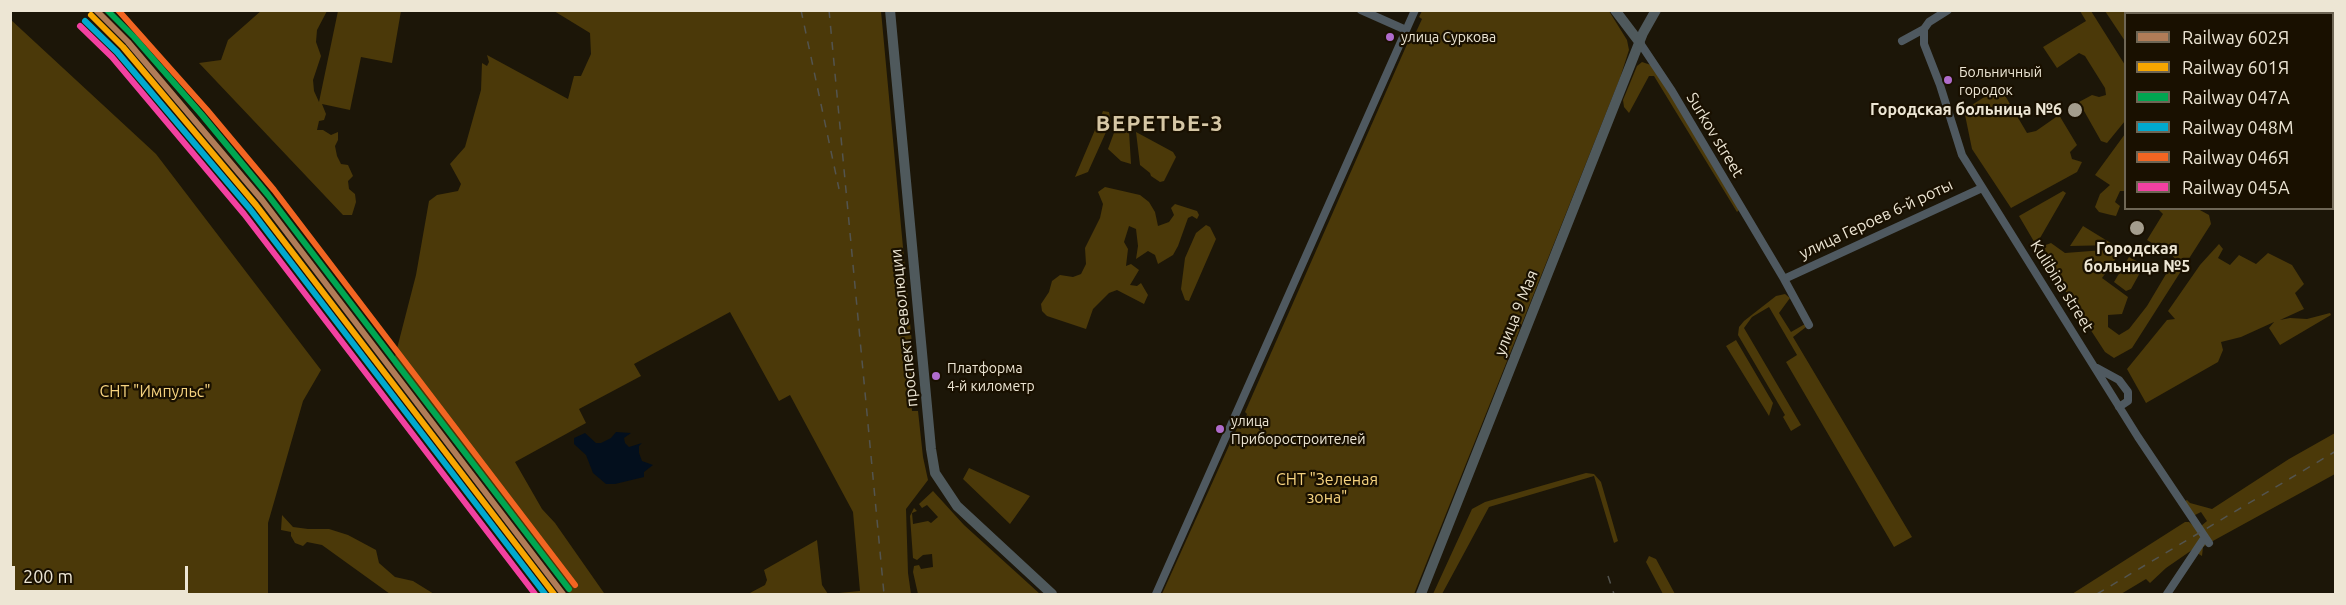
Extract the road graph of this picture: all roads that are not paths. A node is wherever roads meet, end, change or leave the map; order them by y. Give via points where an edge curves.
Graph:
1 (890, 10) edge
2 (1360, 10) edge
3 (1415, 10) edge
4 (1615, 10) edge
5 (1656, 10) edge
6 (1948, 10) edge
7 (1924, 29) junction
8 (1406, 30) junction
9 (1902, 41) dead end
10 (1640, 43) junction
11 (1982, 188) junction
12 (1784, 279) junction
13 (1809, 325) dead end
14 (2095, 366) junction
15 (2119, 407) junction
16 (1052, 594) edge
17 (1156, 594) edge
18 (1421, 594) edge
19 (2166, 594) edge

1 - 16 main road, проспект Революции via 935,473 957,506
2 - 8 street
3 - 8 street
4 - 10 main road, Surkov street
5 - 10 main road, улица 9 Мая
6 - 7 street
7 - 9 street
7 - 11 street, Kulibina street via 1924,44 1957,144
8 - 17 street
10 - 12 street, Surkov street
10 - 18 main road, улица 9 Мая
11 - 12 street, улица Героев 6-й роты
11 - 14 street, Kulibina street
12 - 13 street
14 - 15 street, Kulibina street
14 - 15 street via 2124,386 2129,398
15 - 19 street, Kulibina street via 2207,540

